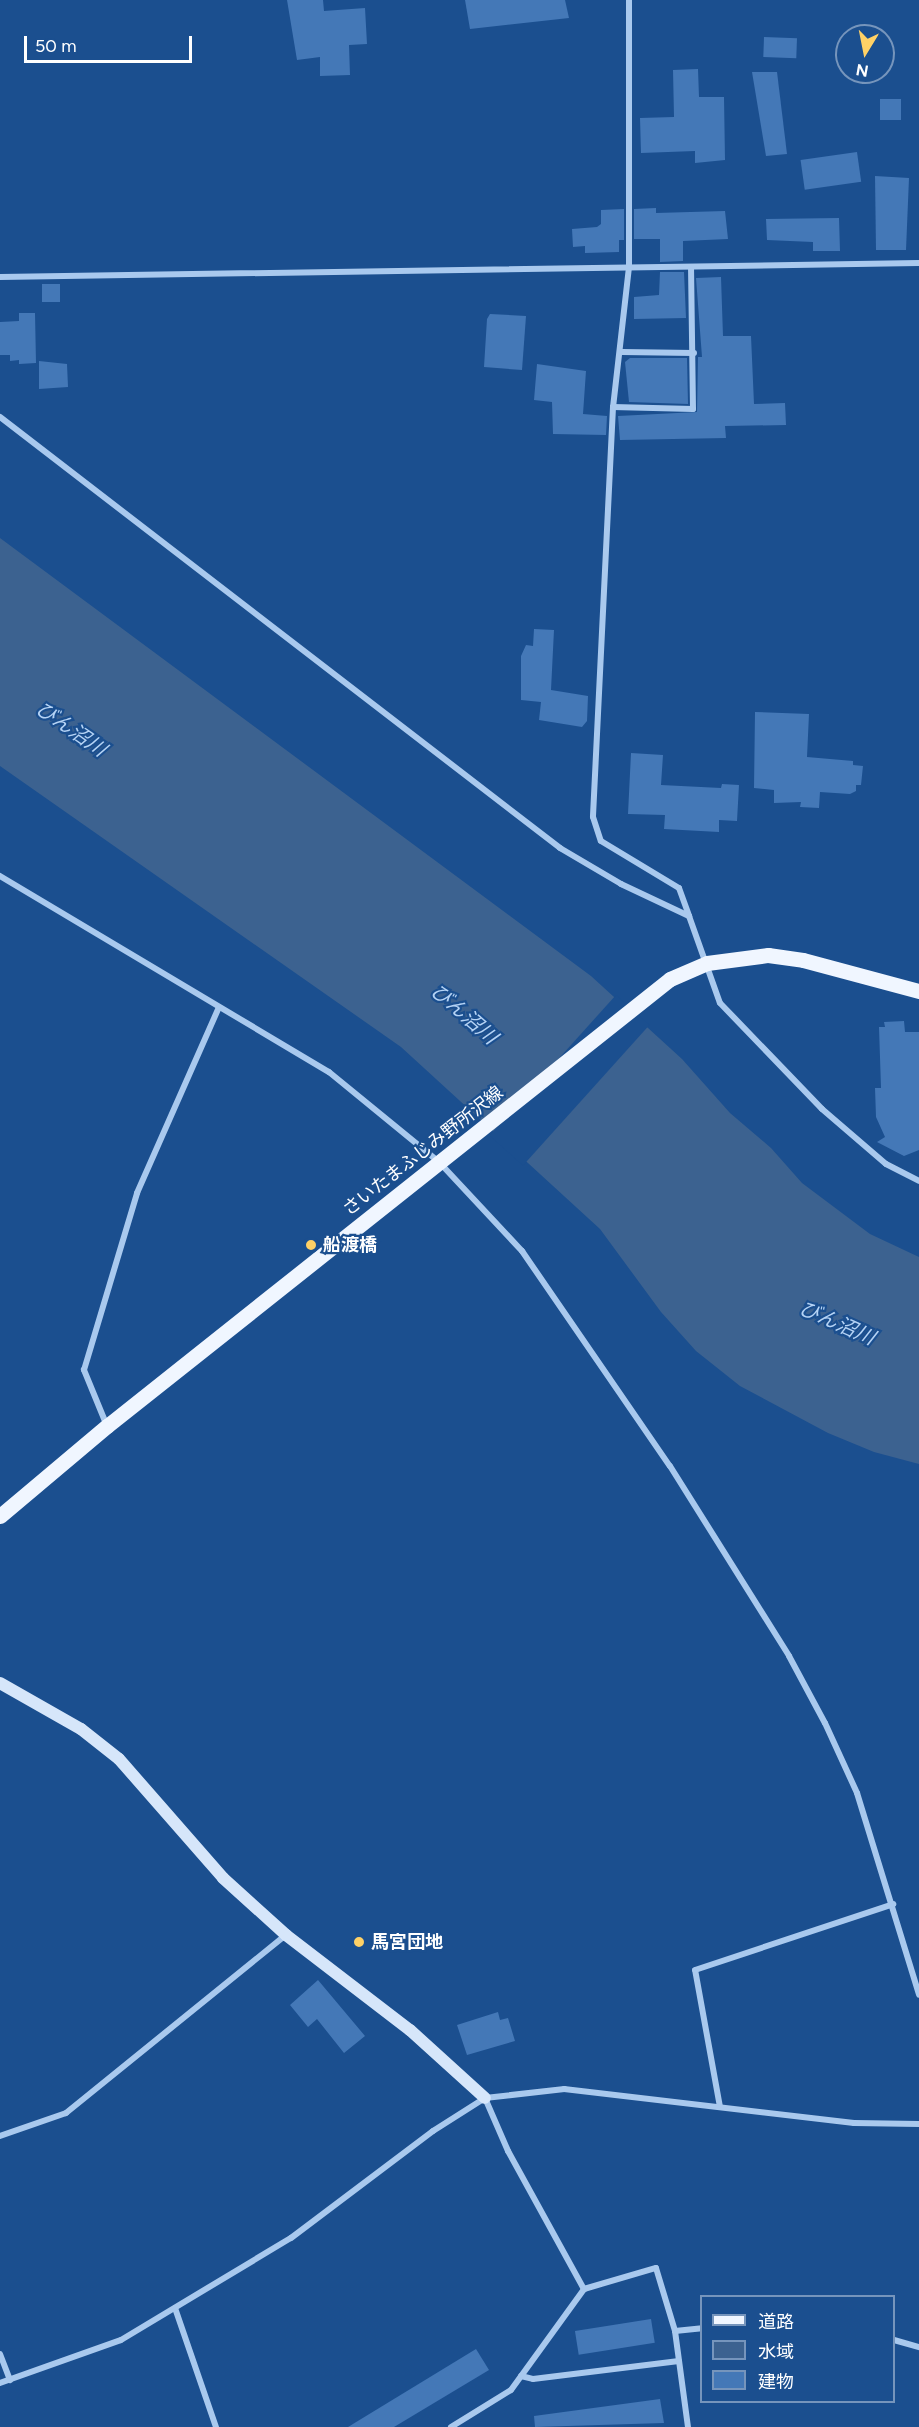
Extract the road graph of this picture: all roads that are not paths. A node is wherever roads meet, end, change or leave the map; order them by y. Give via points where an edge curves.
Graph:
1 (629, 0) edge
2 (919, 263) edge
3 (629, 267) junction
4 (692, 267) junction
5 (0, 277) edge
6 (622, 352) junction
7 (693, 353) junction
8 (613, 407) junction
9 (0, 417) edge
10 (0, 876) edge
11 (689, 916) junction
12 (707, 963) junction
13 (919, 991) edge
14 (219, 1007) junction
15 (443, 1160) junction
16 (919, 1181) edge
17 (107, 1426) junction
18 (0, 1516) edge
19 (0, 1683) edge
20 (893, 1904) junction
21 (286, 1935) junction
22 (919, 1995) edge
23 (485, 2098) junction
24 (720, 2107) junction
25 (919, 2124) edge
26 (0, 2136) edge
27 (584, 2289) junction
28 (175, 2308) junction
29 (700, 2328) edge
30 (675, 2331) junction
31 (895, 2340) edge
32 (919, 2347) edge
33 (0, 2354) edge
34 (679, 2361) junction
35 (521, 2376) junction
36 (10, 2380) junction
37 (0, 2384) edge
38 (216, 2427) edge
39 (452, 2427) edge
40 (688, 2427) edge

1 - 3 street
2 - 4 street
3 - 4 street
3 - 5 street
3 - 6 street
4 - 7 street
6 - 7 street
6 - 8 street
7 - 8 street via 693,409
8 - 11 street via 594,827 601,841 679,888
9 - 11 street via 560,848 621,884
10 - 14 street
11 - 12 street
12 - 13 main road, さいたまふじみ野所沢線 via 750,954 783,956
12 - 15 main road, さいたまふじみ野所沢線 via 670,979
12 - 16 street via 720,1003 814,1101 886,1164
14 - 15 street via 329,1072
14 - 17 street via 136,1193 84,1370
15 - 17 main road, さいたまふじみ野所沢線
15 - 20 street via 522,1251 669,1466 789,1656 857,1793
17 - 18 main road, さいたまふじみ野所沢線
19 - 21 street via 81,1729 118,1759 222,1878
20 - 22 street
20 - 24 street via 695,1970
21 - 23 street via 410,2030
21 - 26 street via 66,2113
23 - 24 street via 564,2089
23 - 27 street via 508,2151
23 - 28 street via 433,2131 291,2238
24 - 25 street via 854,2123
27 - 30 street via 656,2268
27 - 35 street
28 - 36 street via 121,2340
28 - 38 street
29 - 30 street
30 - 34 street
31 - 32 street
33 - 36 street
34 - 35 street via 533,2379
34 - 40 street
35 - 39 street via 511,2390
36 - 37 street

